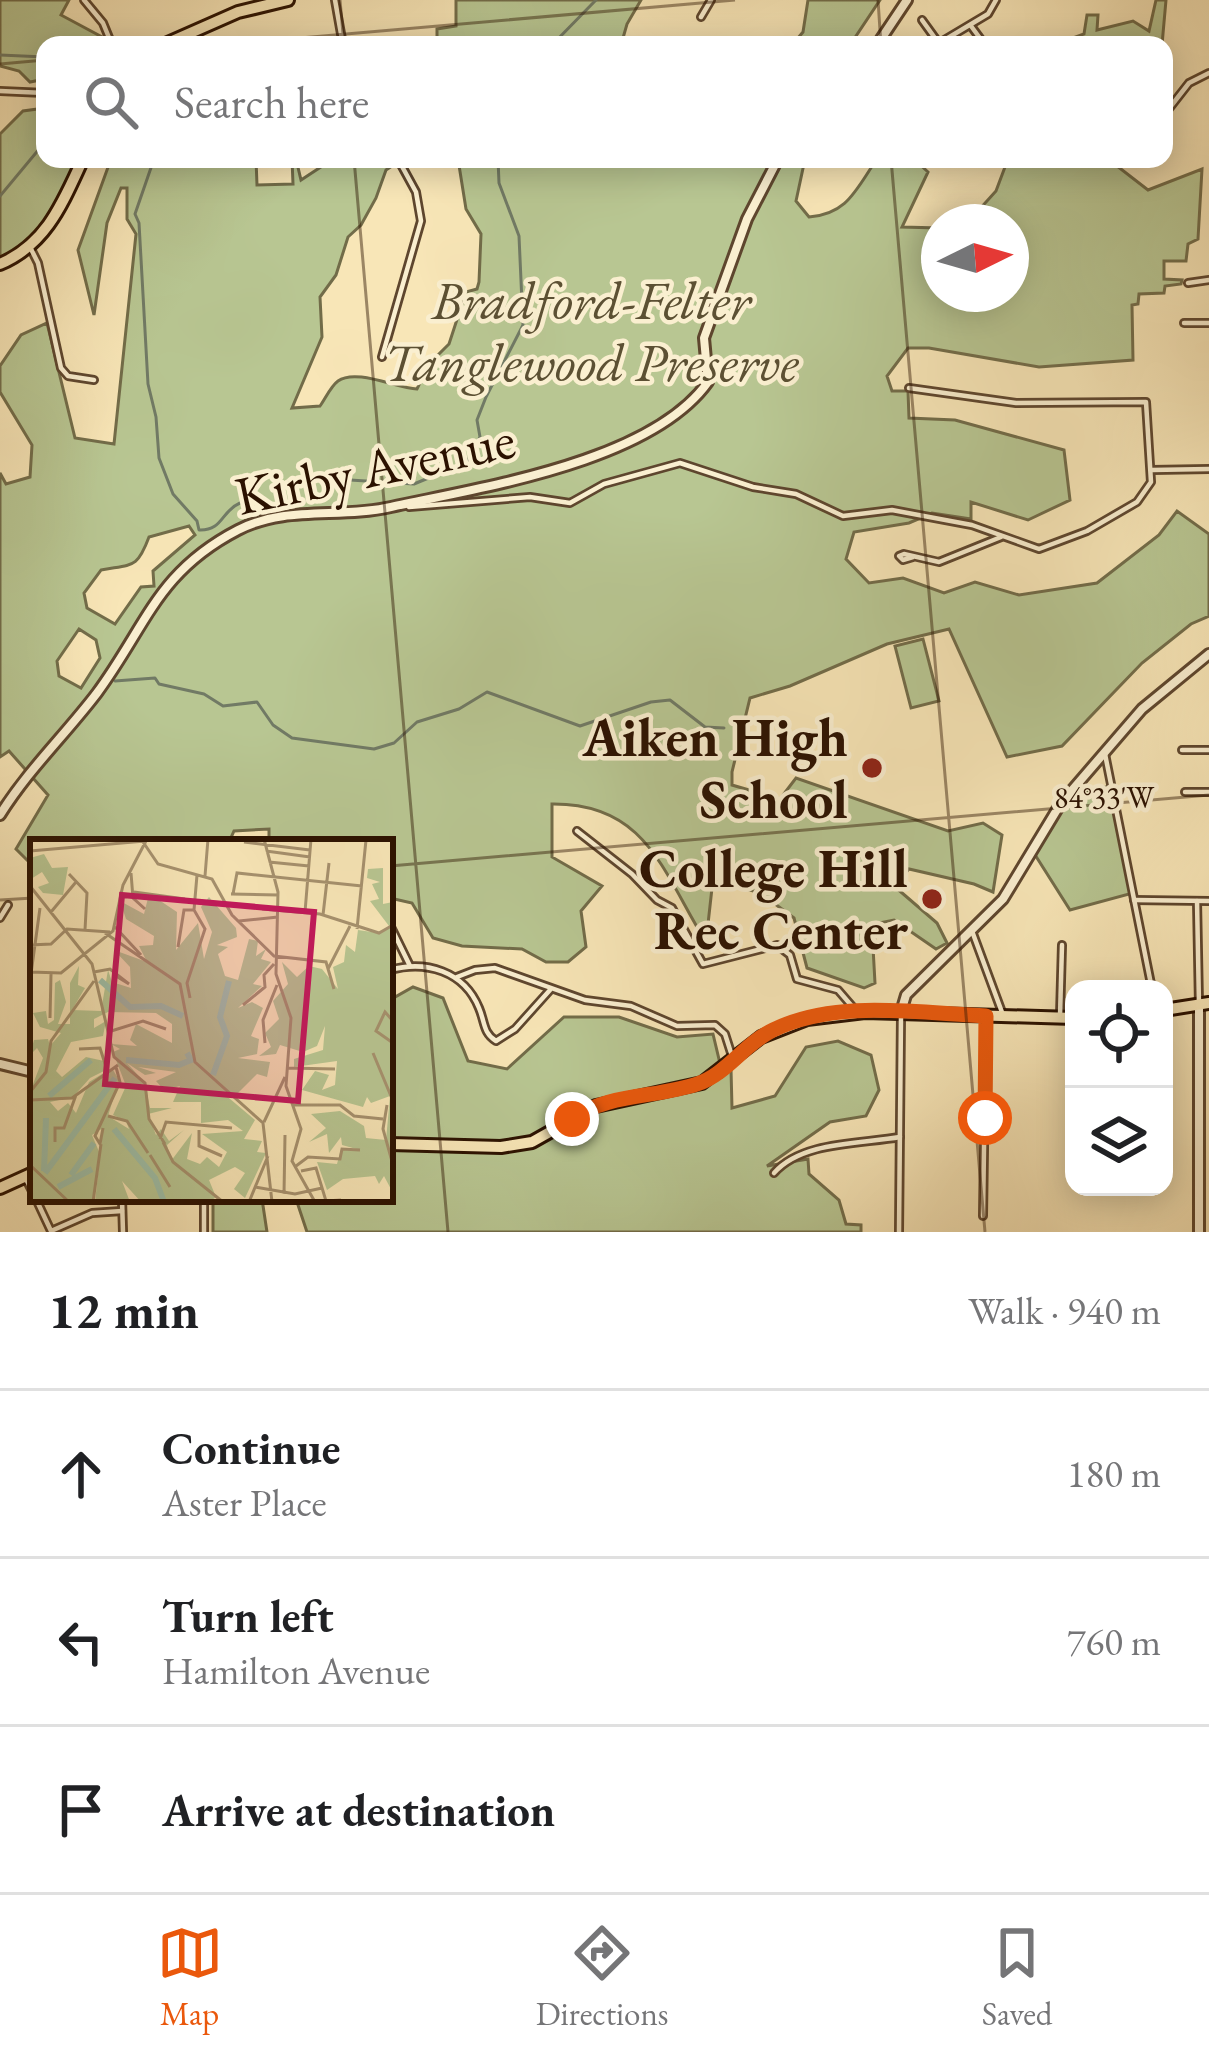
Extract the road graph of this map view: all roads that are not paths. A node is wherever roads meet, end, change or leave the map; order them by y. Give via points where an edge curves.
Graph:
1 (84, 0) edge
2 (288, 0) edge
3 (335, 0) edge
4 (711, 0) edge
5 (907, 0) edge
6 (996, 0) edge
7 (93, 3) edge
8 (701, 16) dead end
9 (922, 20) dead end
10 (971, 26) junction
11 (108, 36) edge
12 (183, 36) edge
13 (341, 36) edge
14 (883, 36) edge
15 (932, 36) edge
16 (954, 36) edge
17 (978, 36) edge
18 (1209, 73) edge
19 (0, 91) edge
20 (36, 93) edge
21 (1173, 104) edge
22 (79, 168) edge
23 (403, 168) edge
24 (773, 168) edge
25 (30, 247) junction
26 (0, 264) edge
27 (1209, 280) edge
28 (1188, 283) dead end
29 (1209, 322) edge
30 (1184, 323) dead end
31 (382, 358) dead end
32 (94, 380) dead end
33 (909, 388) dead end
34 (1209, 469) edge
35 (1151, 470) junction
36 (395, 507) junction
37 (1001, 538) junction
38 (913, 557) dead end
39 (1209, 654) edge
40 (1181, 750) dead end
41 (1209, 750) edge
42 (1105, 754) junction
43 (1185, 792) dead end
44 (1209, 792) edge
45 (0, 814) edge
46 (577, 831) dead end
47 (1134, 900) junction
48 (1197, 901) junction
49 (1209, 901) edge
50 (8, 905) dead end
51 (0, 918) edge
52 (393, 931) edge
53 (972, 931) junction
54 (1062, 945) dead end
55 (410, 966) junction
56 (393, 969) edge
57 (457, 977) junction
58 (1150, 980) edge
59 (551, 988) junction
60 (1204, 1004) edge
61 (1173, 1009) edge
62 (857, 1012) junction
63 (901, 1012) junction
64 (986, 1016) junction
65 (1003, 1016) junction
66 (1060, 1016) junction
67 (1065, 1017) edge
68 (734, 1059) junction
69 (0, 1064) edge
70 (30, 1071) edge
71 (900, 1137) junction
72 (393, 1144) edge
73 (774, 1173) dead end
74 (1204, 1174) edge
75 (29, 1175) edge
76 (0, 1188) edge
77 (37, 1202) edge
78 (122, 1202) edge
79 (122, 1211) junction
80 (983, 1216) dead end
81 (51, 1231) edge
82 (123, 1232) edge
83 (899, 1232) edge
84 (1199, 1232) edge

1 - 7 street
2 - 12 main road
3 - 13 street
4 - 8 street
5 - 14 street
6 - 10 street
7 - 11 street
9 - 15 street
10 - 16 street
10 - 17 street
18 - 21 street
19 - 20 street
22 - 25 main road
23 - 31 street via 421,220
24 - 36 street, Kirby Avenue via 704,338 708,382 672,419 576,462
25 - 26 main road
25 - 32 street via 61,368
27 - 28 street
29 - 30 street
33 - 35 street via 1016,403 1146,401
34 - 35 street
35 - 37 street via 1136,502 1087,530 1039,549
36 - 37 street via 530,497 570,503 604,484 680,463 796,494 843,516 892,510
36 - 45 street, Kirby Avenue via 261,520 190,559
37 - 38 street via 939,562
39 - 42 street via 1142,710
40 - 41 street
42 - 47 street
42 - 53 street
43 - 44 street
46 - 62 street via 672,908 703,964 777,945 790,955 797,979 838,990
47 - 48 street
47 - 58 street
48 - 49 street
48 - 60 street
50 - 51 street
52 - 55 street
53 - 63 street via 906,995
53 - 65 street
54 - 66 street
55 - 56 street
55 - 57 street
57 - 59 street via 495,968
57 - 59 street via 496,1041
59 - 68 street via 632,1006 677,1026 715,1025
60 - 61 main road
60 - 74 street
62 - 63 main road
62 - 68 main road via 781,1027
63 - 64 main road
63 - 71 street
64 - 65 main road
64 - 80 street
65 - 66 main road
66 - 67 main road
68 - 72 main road via 702,1083 596,1106 522,1144
69 - 70 street
71 - 73 street via 817,1150
71 - 83 street
74 - 84 street
75 - 76 main road
77 - 81 street
78 - 79 street
79 - 81 street via 92,1213
79 - 82 street

